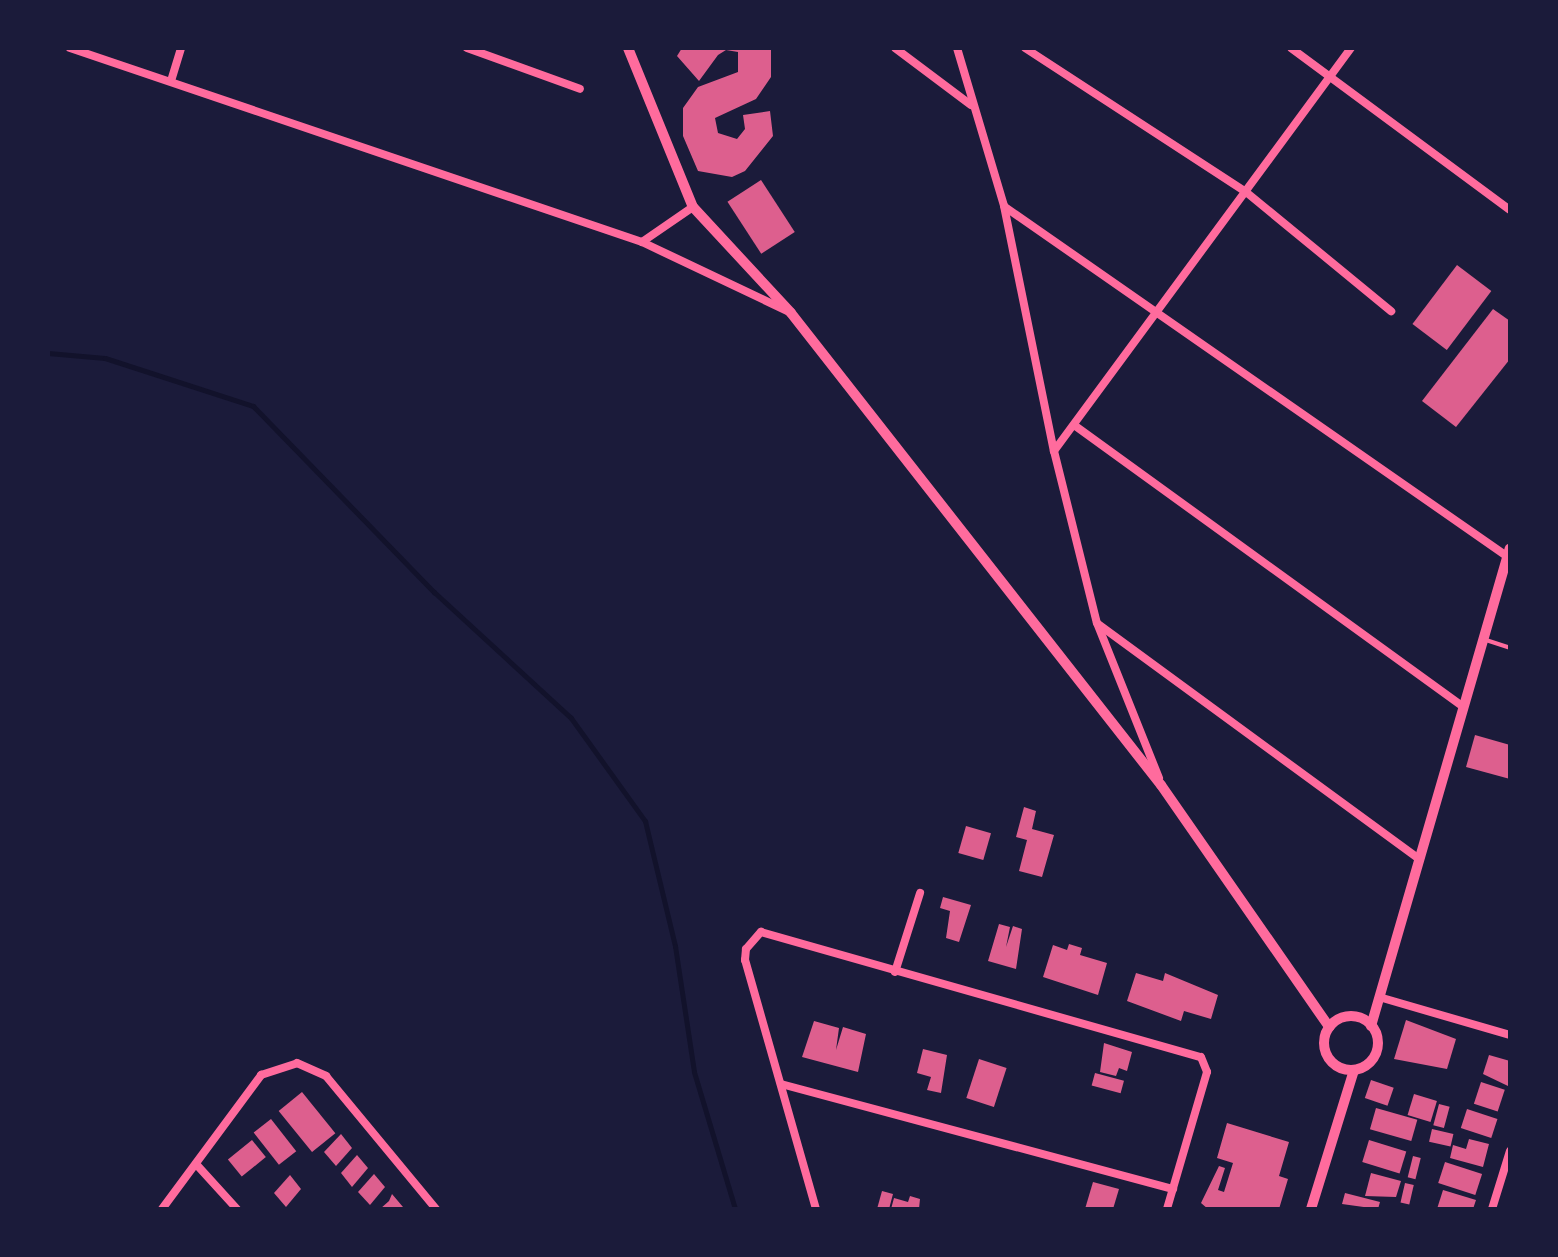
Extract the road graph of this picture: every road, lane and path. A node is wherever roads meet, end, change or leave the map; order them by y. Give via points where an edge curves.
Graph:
1 (70, 48) edge
2 (181, 48) edge
3 (467, 48) edge
4 (628, 48) edge
5 (895, 48) edge
6 (957, 48) edge
7 (1025, 48) edge
8 (1291, 48) edge
9 (1351, 48) edge
10 (1331, 76) junction
11 (171, 81) junction
12 (580, 89) dead end
13 (973, 106) junction
14 (1246, 192) junction
15 (1004, 206) junction
16 (693, 207) junction
17 (1510, 210) edge
18 (642, 242) junction
19 (1158, 311) junction
20 (1391, 311) dead end
21 (791, 313) junction
22 (1074, 425) junction
23 (1054, 451) junction
24 (1509, 553) edge
25 (1097, 623) junction
26 (1483, 639) junction
27 (1510, 648) edge
28 (1463, 707) junction
29 (1161, 785) junction
30 (1419, 859) junction
31 (920, 893) dead end
32 (895, 972) junction
33 (1379, 997) junction
34 (1371, 1026) junction
35 (1329, 1027) junction
36 (1510, 1035) edge
37 (1354, 1070) junction
38 (781, 1084) junction
39 (1510, 1151) edge
40 (196, 1164) junction
41 (1173, 1189) junction
42 (162, 1209) edge
43 (237, 1209) edge
44 (436, 1209) edge
45 (816, 1209) edge
46 (1167, 1209) edge
47 (1311, 1209) edge
48 (1492, 1209) edge

1 - 11 street
2 - 11 street
3 - 12 street
4 - 16 street
5 - 13 street
6 - 13 street
7 - 14 street
8 - 10 street
9 - 10 street
10 - 14 street
10 - 17 street
11 - 18 street
13 - 15 street
14 - 19 street
14 - 20 street
15 - 19 street
15 - 23 street
16 - 18 street
16 - 21 street
18 - 21 street
19 - 22 street
19 - 24 street
21 - 29 street
22 - 23 street
22 - 28 street
23 - 25 street
24 - 26 street
25 - 29 street
25 - 30 street
26 - 27 lane
26 - 28 street
28 - 30 street
29 - 35 street
30 - 33 street
31 - 32 street
32 - 38 street via 775,935 753,936 745,960
32 - 41 street via 1195,1054 1208,1064
33 - 34 street
33 - 36 street
34 - 35 street via 1350,1016
34 - 37 street via 1378,1043 1375,1056
35 - 37 street via 1325,1052 1337,1066
37 - 47 street
38 - 41 street
38 - 45 street
39 - 48 street
40 - 42 street
40 - 43 street
40 - 44 street via 261,1075 297,1063 326,1076
41 - 46 street

